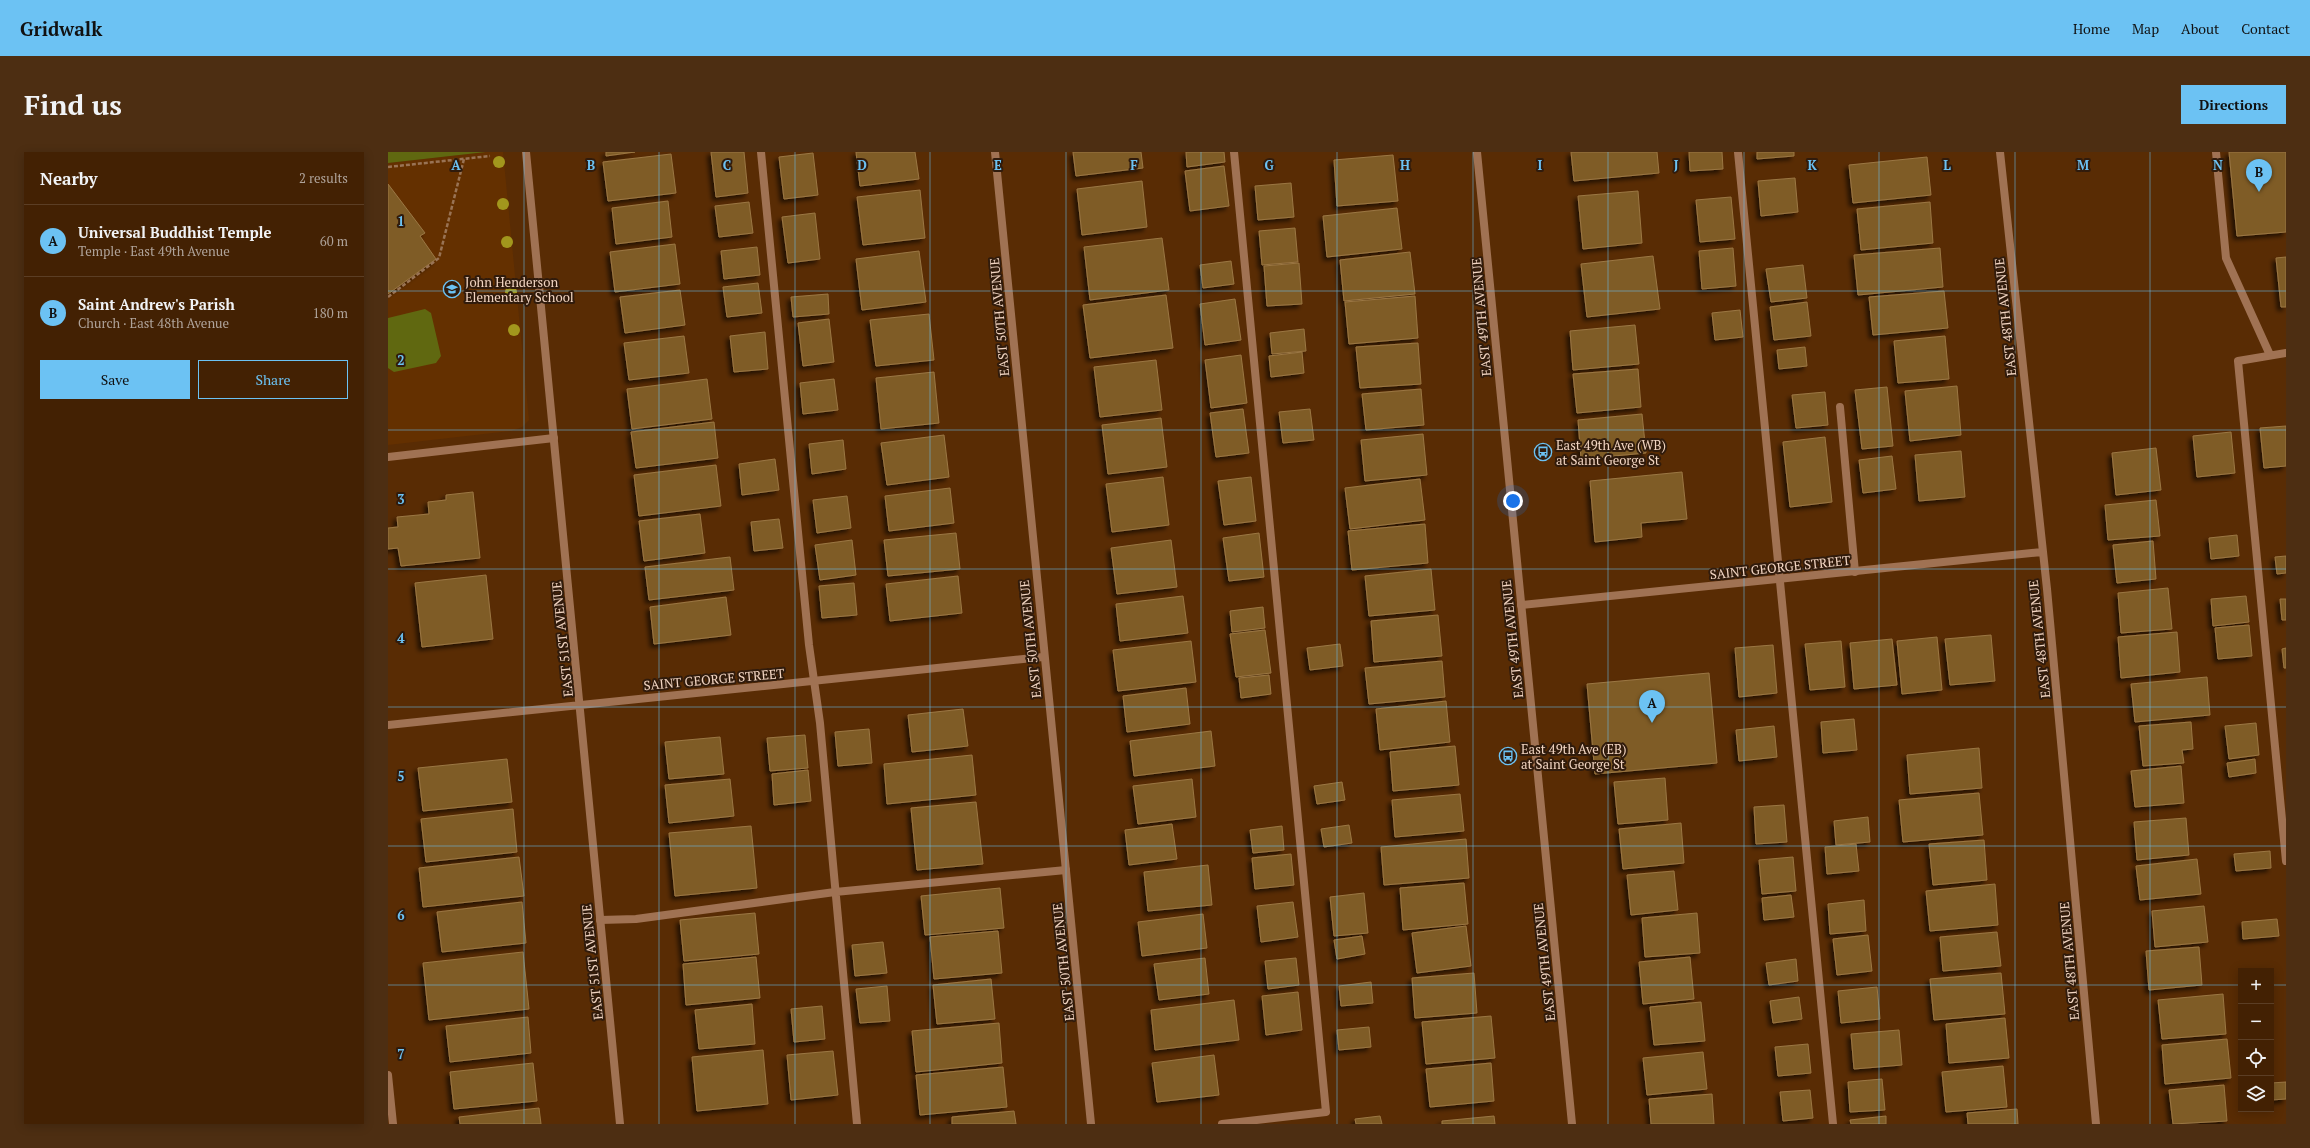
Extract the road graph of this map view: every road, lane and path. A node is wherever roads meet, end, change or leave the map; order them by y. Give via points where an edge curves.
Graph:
1 (526, 152) edge
2 (761, 152) edge
3 (995, 152) edge
4 (1234, 152) edge
5 (1478, 152) edge
6 (1738, 152) edge
7 (2000, 152) edge
8 (2216, 152) edge
9 (490, 156) dead end
10 (464, 159) junction
11 (388, 167) edge
12 (388, 297) edge
13 (2286, 353) edge
14 (2270, 355) junction
15 (1840, 407) dead end
16 (554, 438) junction
17 (388, 457) edge
18 (2042, 552) junction
19 (1855, 572) junction
20 (1778, 580) junction
21 (1521, 605) junction
22 (1043, 657) junction
23 (813, 681) junction
24 (580, 704) junction
25 (388, 725) edge
26 (2286, 861) edge
27 (1066, 870) junction
28 (835, 892) junction
29 (600, 920) junction
30 (388, 1075) edge
31 (393, 1124) edge
32 (620, 1124) edge
33 (857, 1124) edge
34 (1091, 1124) edge
35 (1222, 1124) edge
36 (1572, 1124) edge
37 (1833, 1124) edge
38 (2096, 1124) edge

1 - 16 street, EAST 51ST AVENUE
2 - 23 street
3 - 22 street, EAST 50TH AVENUE
4 - 35 street via 1326,1112
5 - 21 street, EAST 49TH AVENUE
6 - 20 street
7 - 18 street, EAST 48TH AVENUE
8 - 14 street via 2226,258
9 - 10 path
10 - 11 path
10 - 12 path via 439,258
13 - 14 street
14 - 26 street via 2238,360
15 - 19 street
16 - 17 street
16 - 24 street, EAST 51ST AVENUE
18 - 19 street, SAINT GEORGE STREET
18 - 38 street, EAST 48TH AVENUE
19 - 20 street, SAINT GEORGE STREET
20 - 21 street, SAINT GEORGE STREET
20 - 37 street via 1785,622
21 - 36 street, EAST 49TH AVENUE
22 - 23 street, SAINT GEORGE STREET
22 - 27 street, EAST 50TH AVENUE
23 - 24 street, SAINT GEORGE STREET
23 - 28 street via 820,723
24 - 25 street, SAINT GEORGE STREET
24 - 29 street, EAST 51ST AVENUE
27 - 28 street
27 - 34 street, EAST 50TH AVENUE
28 - 29 street via 636,919
28 - 33 street
29 - 32 street, EAST 51ST AVENUE
30 - 31 street

